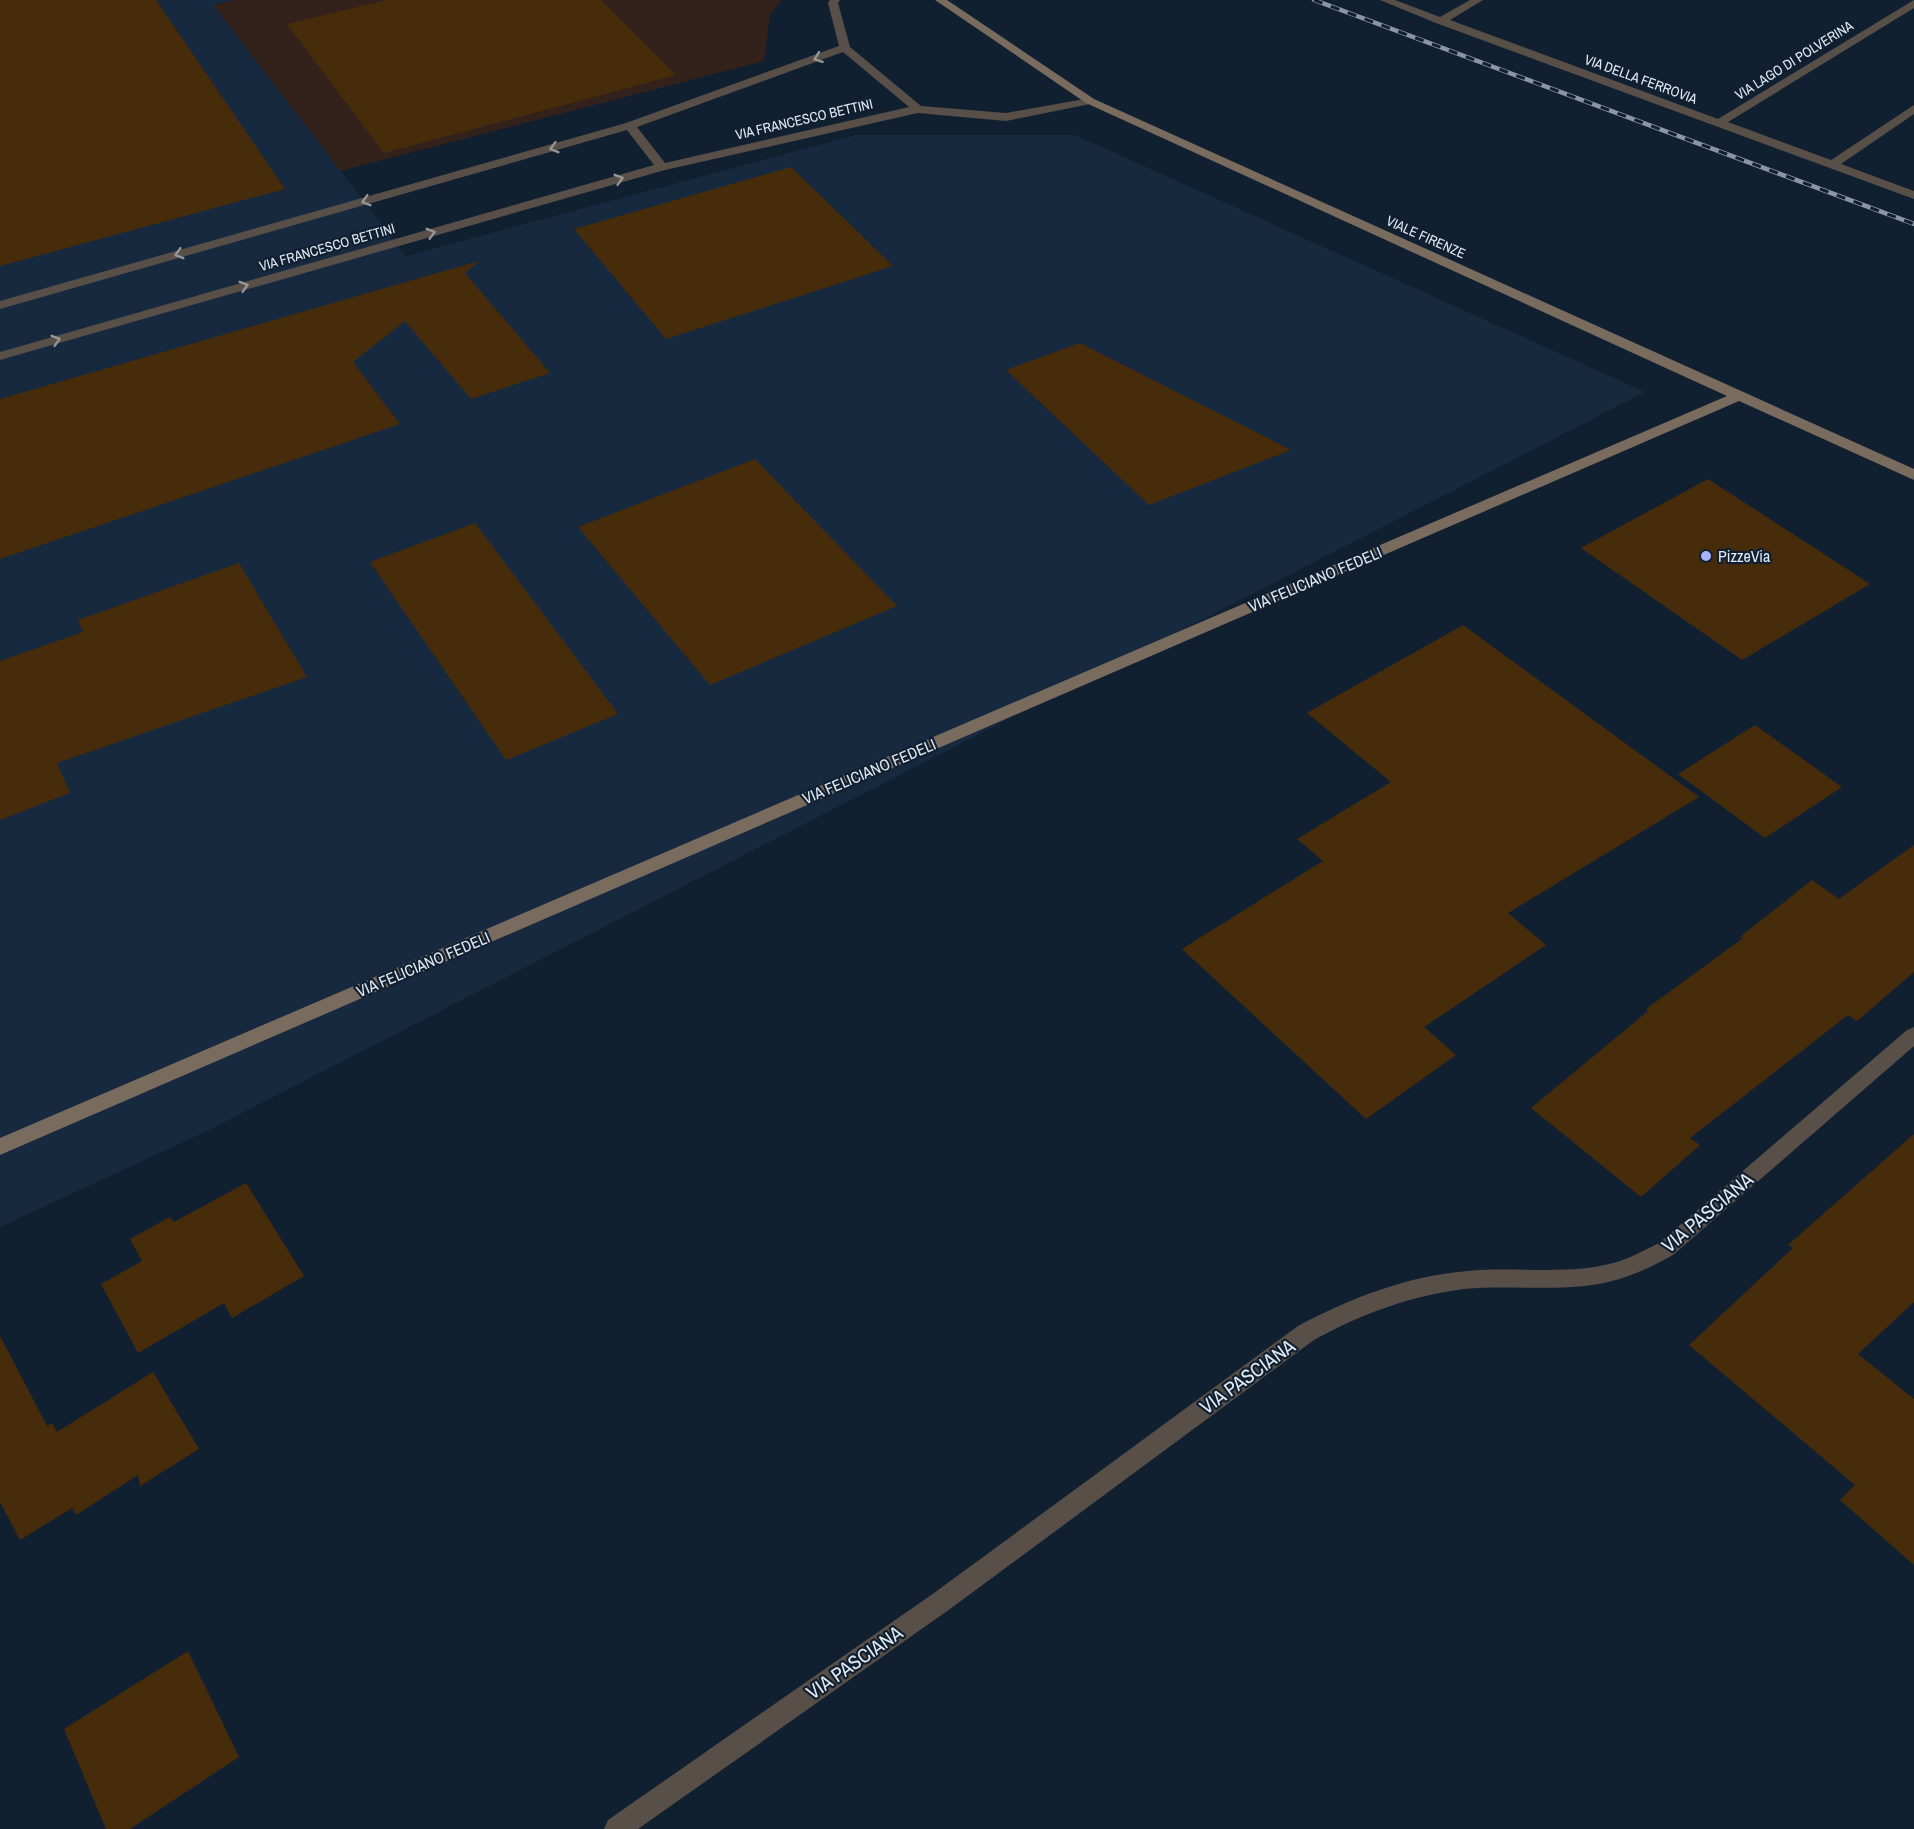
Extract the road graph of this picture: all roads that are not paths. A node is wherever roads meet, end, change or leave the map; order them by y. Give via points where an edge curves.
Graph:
1 (836, 0) edge
2 (940, 0) edge
3 (1384, 0) edge
4 (1478, 0) edge
5 (1914, 3) edge
6 (1440, 21) junction
7 (845, 48) junction
8 (1090, 101) junction
9 (918, 109) junction
10 (1914, 109) edge
11 (1719, 123) junction
12 (630, 126) junction
13 (1832, 165) junction
14 (662, 167) junction
15 (1914, 195) edge
16 (0, 305) edge
17 (0, 356) edge
18 (1738, 396) junction
19 (1914, 475) edge
20 (1914, 1035) edge
21 (0, 1147) edge
22 (616, 1829) edge

1 - 7 street via 833,3
2 - 8 street, VIALE FIRENZE
3 - 6 street, VIA DELLA FERROVIA
4 - 6 street
5 - 11 street, VIA LAGO DI POLVERINA
6 - 11 street, VIA DELLA FERROVIA
7 - 9 street, VIA FRANCESCO BETTINI
7 -> 12 street
8 - 9 street, VIA FRANCESCO BETTINI via 1006,117
8 - 18 street, VIALE FIRENZE
9 - 14 street, VIA FRANCESCO BETTINI
10 - 13 street
11 - 13 street, VIA DELLA FERROVIA
12 - 14 street
12 -> 16 street
13 - 15 street, VIA DELLA FERROVIA
17 -> 14 street, VIA FRANCESCO BETTINI
18 - 19 street, VIALE FIRENZE
18 - 21 street, VIA FELICIANO FEDELI
20 - 22 street, VIA PASCIANA via 1653,1257 1587,1278 1466,1280 1403,1292 1359,1306 1306,1333 942,1601

